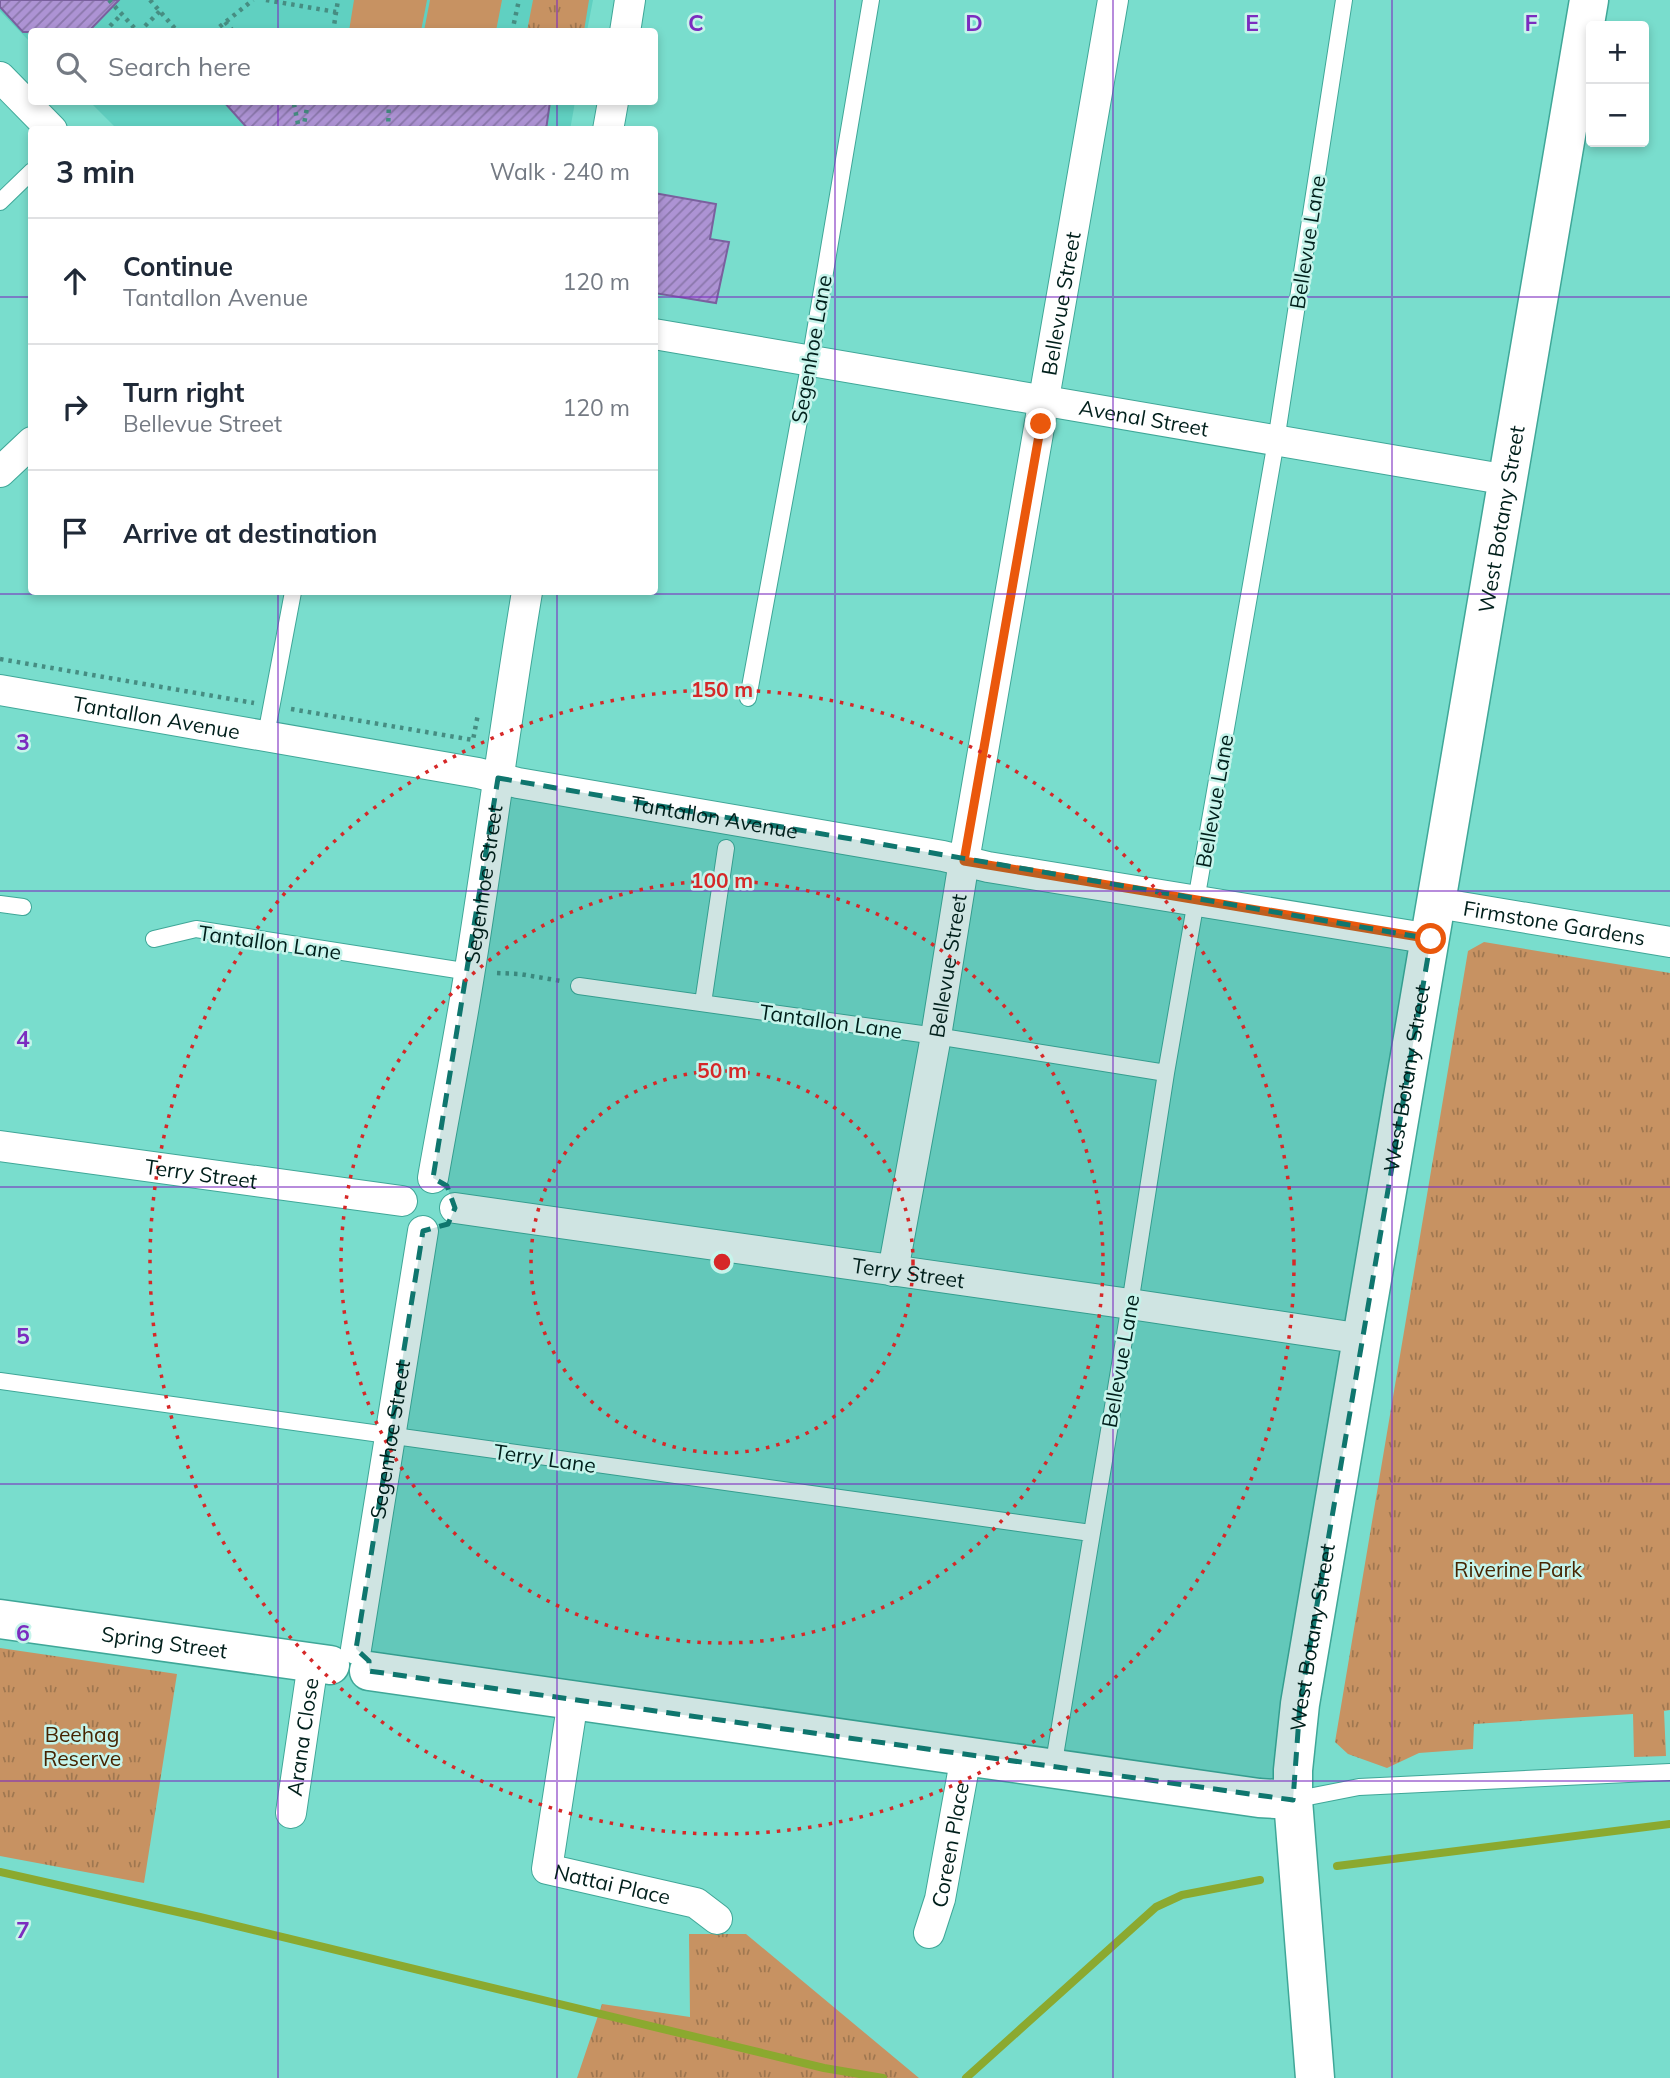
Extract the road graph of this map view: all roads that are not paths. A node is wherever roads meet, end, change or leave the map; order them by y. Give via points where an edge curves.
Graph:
1 (630, 0) edge
2 (871, 0) edge
3 (1114, 0) edge
4 (1344, 0) edge
5 (1590, 0) edge
6 (626, 28) edge
7 (0, 77) edge
8 (612, 105) edge
9 (48, 126) edge
10 (609, 126) edge
11 (28, 175) edge
12 (0, 202) edge
13 (658, 335) edge
14 (810, 361) junction
15 (1045, 401) junction
16 (1276, 441) junction
17 (1508, 480) junction
18 (292, 595) edge
19 (526, 595) edge
20 (0, 690) edge
21 (748, 698) dead end
22 (266, 735) junction
23 (498, 778) junction
24 (726, 848) dead end
25 (964, 861) junction
26 (1197, 900) junction
27 (0, 904) edge
28 (23, 907) dead end
29 (1434, 921) junction
30 (154, 939) dead end
31 (1670, 942) edge
32 (470, 972) junction
33 (579, 985) dead end
34 (703, 1003) junction
35 (936, 1036) junction
36 (1166, 1073) junction
37 (0, 1146) edge
38 (433, 1178) junction
39 (402, 1201) junction
40 (456, 1208) junction
41 (423, 1231) junction
42 (892, 1270) junction
43 (1130, 1304) junction
44 (1363, 1339) junction
45 (0, 1381) edge
46 (390, 1436) junction
47 (1091, 1533) junction
48 (0, 1619) edge
49 (342, 1662) junction
50 (573, 1700) junction
51 (966, 1756) junction
52 (1053, 1768) junction
53 (1670, 1772) edge
54 (1293, 1800) junction
55 (291, 1813) dead end
56 (717, 1919) dead end
57 (929, 1933) dead end
58 (1315, 2078) edge

1 - 6 street
2 - 14 lane, Segenhoe Lane
3 - 15 street, Bellevue Street
4 - 16 lane, Bellevue Lane
5 - 17 main road, West Botany Street
7 - 9 street
8 - 10 street
11 - 12 lane
13 - 14 street, Avenal Street
14 - 15 street, Avenal Street
14 - 21 lane, Segenhoe Lane
15 - 16 street, Avenal Street
15 - 25 street, Bellevue Street
16 - 17 street, Avenal Street
16 - 26 lane, Bellevue Lane
17 - 29 main road, West Botany Street
18 - 22 lane
19 - 23 street, Segenhoe Street
20 - 22 street, Tantallon Avenue
22 - 23 street, Tantallon Avenue
23 - 25 street, Tantallon Avenue
23 - 32 street, Segenhoe Street
24 - 34 lane
25 - 26 street, Tantallon Avenue
25 - 35 street, Bellevue Street
26 - 29 street, Tantallon Avenue
26 - 36 lane, Bellevue Lane
27 - 28 lane
29 - 31 street, Firmstone Gardens
29 - 44 main road, West Botany Street
30 - 32 lane, Tantallon Lane via 196,929
32 - 38 street, Segenhoe Street
33 - 34 lane, Tantallon Lane
34 - 35 lane, Tantallon Lane
35 - 36 lane, Tantallon Lane
35 - 42 street, Bellevue Street
36 - 43 lane, Bellevue Lane
37 - 39 street, Terry Street
38 - 39 street via 412,1183
38 - 40 street via 447,1185
39 - 41 street via 407,1220
40 - 41 street via 441,1229
40 - 42 street, Terry Street
41 - 46 street, Segenhoe Street
42 - 43 street, Terry Street
43 - 44 street, Terry Street
43 - 47 lane, Bellevue Lane
44 - 54 main road, West Botany Street via 1300,1704
45 - 46 lane, Terry Lane
46 - 47 lane, Terry Lane
46 - 49 street, Segenhoe Street
47 - 52 lane, Bellevue Lane
48 - 49 main road, Spring Street
49 - 50 main road, Spring Street
49 - 55 street, Arana Close
50 - 51 main road, Spring Street
50 - 56 street, Nattai Place via 547,1869 696,1903
51 - 52 main road, Spring Street
51 - 57 street, Coreen Place via 940,1899
52 - 54 main road, Spring Street
53 - 54 lane via 1359,1787
54 - 58 main road, West Botany Street

